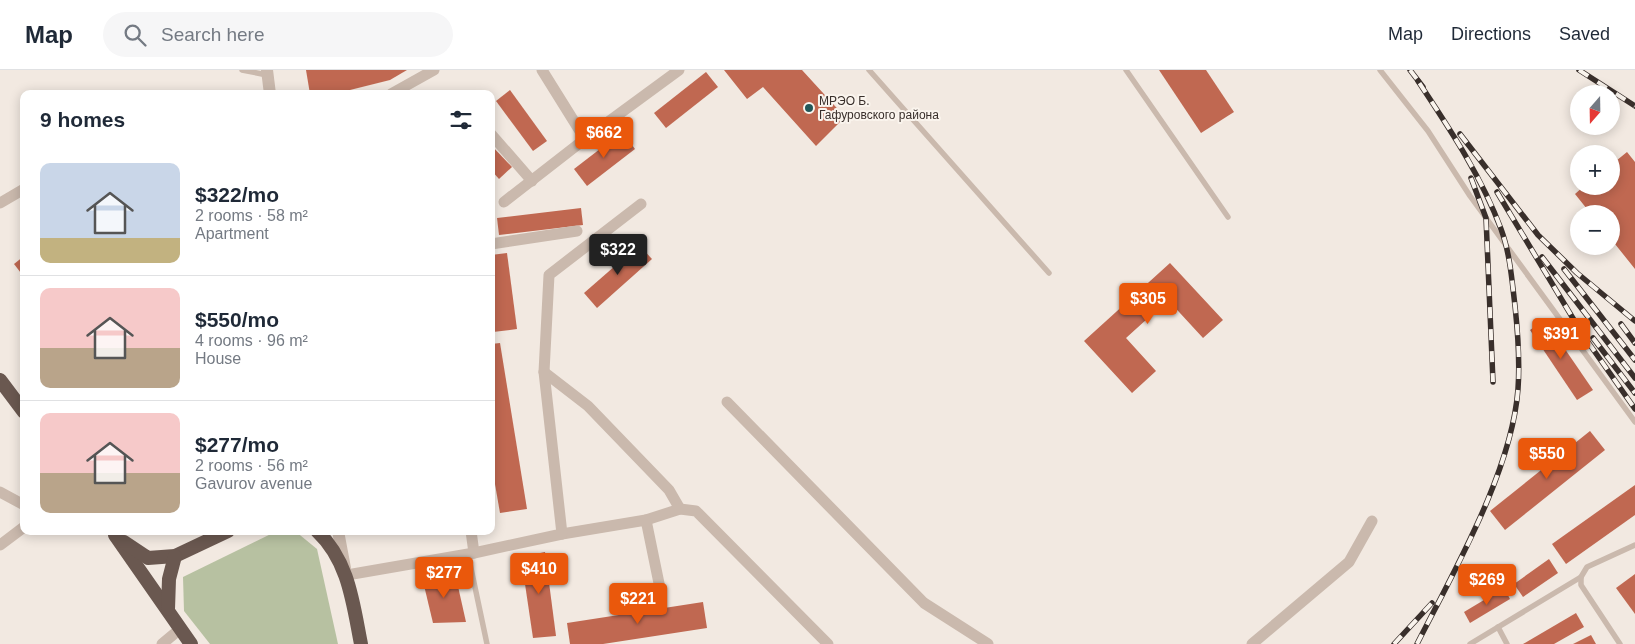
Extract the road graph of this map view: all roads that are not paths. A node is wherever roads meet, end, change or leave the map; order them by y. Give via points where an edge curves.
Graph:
1 (242, 70) edge
2 (434, 70) edge
3 (542, 70) edge
4 (679, 70) edge
5 (869, 70) edge
6 (1126, 70) edge
7 (1380, 70) edge
8 (268, 73) edge
9 (270, 90) edge
10 (398, 90) edge
11 (495, 139) edge
12 (585, 139) junction
13 (532, 181) junction
14 (20, 191) edge
15 (504, 202) dead end
16 (0, 203) edge
17 (641, 204) dead end
18 (1228, 217) dead end
19 (577, 231) dead end
20 (495, 243) edge
21 (1049, 273) dead end
22 (544, 372) junction
23 (0, 380) edge
24 (727, 402) dead end
25 (20, 407) edge
26 (1635, 422) edge
27 (0, 492) edge
28 (20, 502) edge
29 (680, 509) junction
30 (646, 520) junction
31 (1372, 521) dead end
32 (20, 530) edge
33 (562, 534) junction
34 (114, 535) edge
35 (116, 535) edge
36 (220, 535) edge
37 (320, 535) edge
38 (339, 535) edge
39 (471, 535) edge
40 (0, 545) edge
41 (1635, 546) edge
42 (471, 554) junction
43 (175, 556) junction
44 (346, 575) junction
45 (1581, 577) junction
46 (661, 593) dead end
47 (168, 609) junction
48 (1498, 627) junction
49 (180, 629) junction
50 (162, 644) edge
51 (192, 644) edge
52 (361, 644) edge
53 (487, 644) edge
54 (828, 644) edge
55 (988, 644) edge
56 (1252, 644) edge
57 (1470, 644) edge
58 (1506, 644) edge
59 (1620, 644) edge

1 - 8 lane
2 - 10 street
3 - 12 street
4 - 12 street
5 - 21 lane
6 - 18 lane
7 - 26 lane via 1428,131 1470,196
8 - 9 street
11 - 13 street
12 - 13 street
13 - 15 street
14 - 16 street
17 - 22 street via 549,275
19 - 20 street
22 - 29 street via 588,406 668,490
22 - 33 street
23 - 25 highway
24 - 55 street via 924,602
27 - 28 street
29 - 30 street
29 - 54 street via 696,511 705,518
30 - 33 street
30 - 46 street
31 - 56 street via 1349,562
32 - 40 street
33 - 42 street
34 - 47 highway
35 - 43 highway via 148,558
36 - 43 highway
37 - 44 highway
38 - 44 street
39 - 42 street
41 - 45 lane via 1587,567
42 - 44 street
42 - 53 lane
43 - 47 highway via 169,579
44 - 52 highway
45 - 48 lane
45 - 59 lane via 1581,586
47 - 49 highway
48 - 57 lane
48 - 58 lane
49 - 50 street
49 - 51 highway

